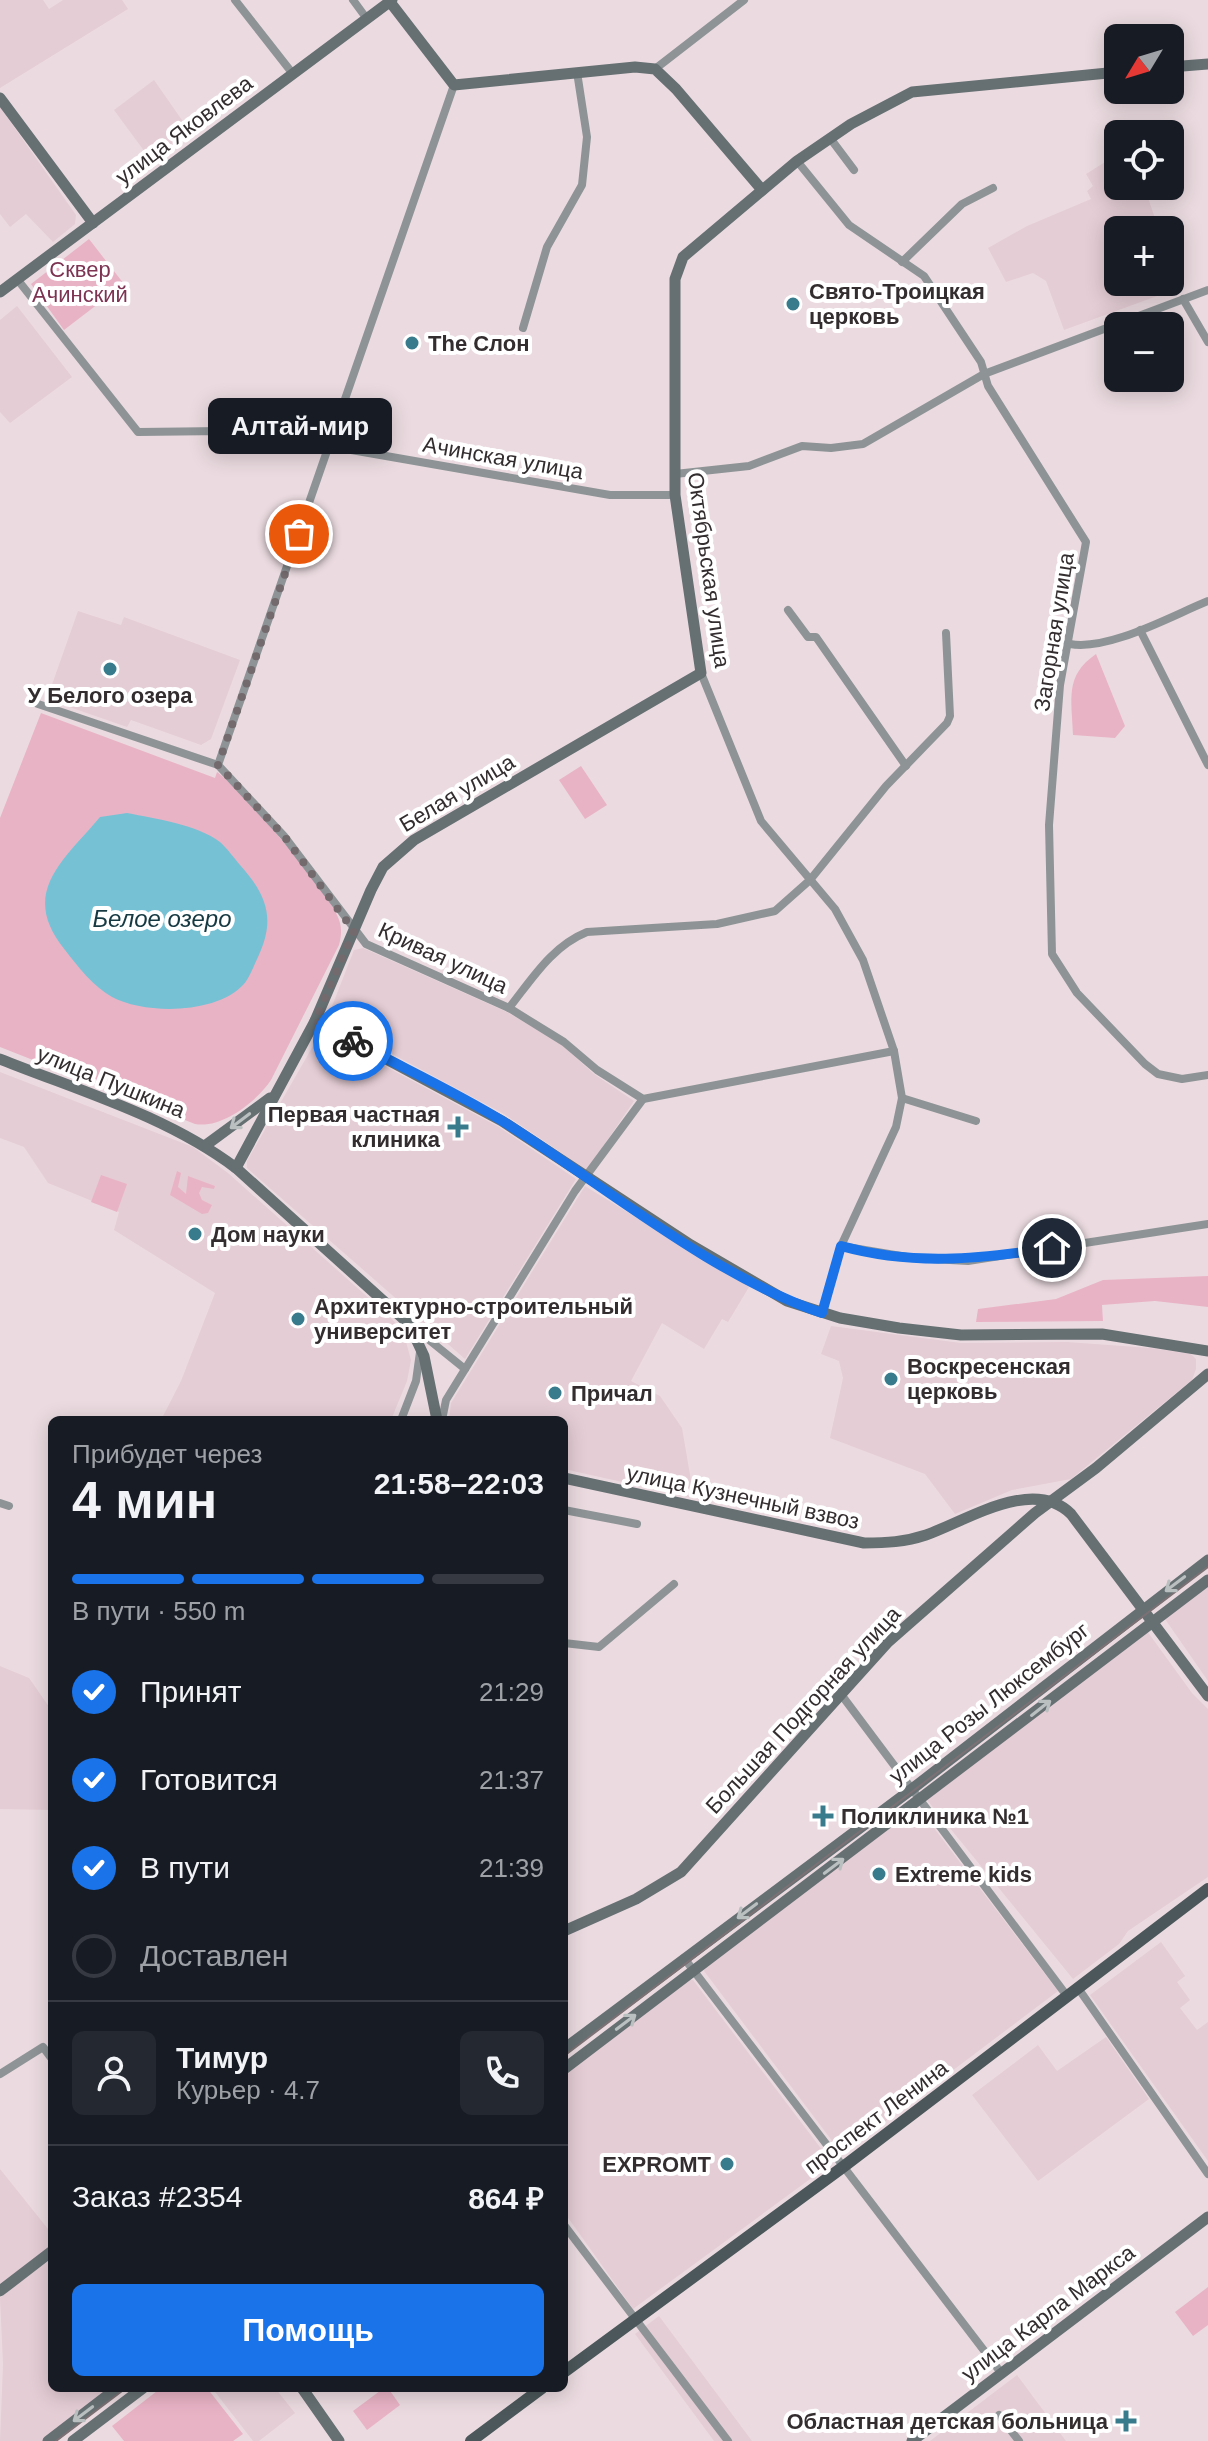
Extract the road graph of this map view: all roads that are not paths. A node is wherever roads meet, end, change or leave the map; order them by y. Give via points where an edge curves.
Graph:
1 (235, 0) edge
2 (353, 0) edge
3 (744, 0) edge
4 (391, 1) edge
5 (367, 19) junction
6 (1208, 64) edge
7 (1184, 66) edge
8 (655, 69) junction
9 (577, 72) junction
10 (1104, 73) edge
11 (293, 74) junction
12 (454, 85) junction
13 (0, 98) edge
14 (830, 138) junction
15 (797, 161) junction
16 (854, 170) dead end
17 (993, 188) dead end
18 (762, 190) junction
19 (93, 223) junction
20 (902, 262) junction
21 (17, 279) junction
22 (1208, 290) edge
23 (0, 292) edge
24 (1183, 299) junction
25 (523, 328) dead end
26 (1208, 342) edge
27 (984, 374) junction
28 (330, 446) junction
29 (675, 474) junction
30 (675, 495) junction
31 (1208, 601) edge
32 (788, 610) dead end
33 (1140, 630) junction
34 (946, 633) dead end
35 (1070, 644) junction
36 (701, 673) junction
37 (38, 704) dead end
38 (218, 765) junction
39 (1208, 765) edge
40 (906, 766) junction
41 (810, 880) junction
42 (354, 931) junction
43 (509, 1008) junction
44 (315, 1021) junction
45 (894, 1051) junction
46 (0, 1059) edge
47 (1208, 1075) edge
48 (273, 1096) junction
49 (902, 1098) junction
50 (643, 1099) junction
51 (976, 1121) dead end
52 (206, 1145) junction
53 (236, 1168) junction
54 (586, 1178) junction
55 (1208, 1224) edge
56 (841, 1246) junction
57 (822, 1313) junction
58 (409, 1324) junction
59 (420, 1345) junction
60 (1208, 1351) edge
61 (465, 1369) junction
62 (1208, 1374) edge
63 (403, 1416) edge
64 (439, 1416) edge
65 (441, 1416) edge
66 (568, 1479) edge
67 (1052, 1501) junction
68 (568, 1511) edge
69 (637, 1524) dead end
70 (1208, 1560) edge
71 (1208, 1580) edge
72 (674, 1584) dead end
73 (1143, 1609) junction
74 (1153, 1622) junction
75 (568, 1643) edge
76 (840, 1693) junction
77 (1208, 1696) edge
78 (912, 1789) junction
79 (921, 1801) junction
80 (1208, 1889) edge
81 (568, 1929) edge
82 (684, 1958) junction
83 (694, 1970) junction
84 (1073, 1992) junction
85 (568, 2046) edge
86 (48, 2054) edge
87 (568, 2066) edge
88 (0, 2074) edge
89 (843, 2167) junction
90 (1208, 2174) edge
91 (1208, 2217) edge
92 (568, 2230) edge
93 (48, 2254) edge
94 (0, 2291) edge
95 (635, 2318) junction
96 (568, 2369) edge
97 (1002, 2374) junction
98 (112, 2392) edge
99 (138, 2392) edge
100 (305, 2392) edge
101 (537, 2392) edge
102 (999, 2415) dead end
103 (48, 2441) edge
104 (73, 2441) edge
105 (339, 2441) edge
106 (471, 2441) edge
107 (728, 2441) edge
108 (912, 2441) edge
109 (1019, 2441) edge

1 - 11 street
2 - 5 street
3 - 8 street
4 - 5 street, улица Яковлева
4 - 12 street
5 - 11 street, улица Яковлева
6 - 7 street
8 - 9 street
8 - 18 street
9 - 12 street
9 - 25 street via 587,137 582,185 547,247
10 - 14 street, Октябрьская улица via 912,92
11 - 19 street, улица Яковлева
12 - 28 street
13 - 19 street
14 - 15 street, Октябрьская улица
14 - 16 street
15 - 18 street, Октябрьская улица
15 - 20 street, Загорная улица via 849,225
17 - 20 street via 962,204
18 - 29 street, Октябрьская улица via 693,245 675,279
19 - 21 street, улица Яковлева
20 - 27 street, Загорная улица via 924,276
21 - 23 street, улица Яковлева
21 - 28 street, Ачинская улица via 138,432 223,431
22 - 24 street
24 - 26 street
24 - 27 street
27 - 29 street via 863,444 802,446 749,466
27 - 35 street, Загорная улица via 1086,542
28 - 30 street, Ачинская улица via 610,495
28 - 38 street
29 - 30 street, Октябрьская улица
30 - 36 street, Октябрьская улица
31 - 33 street
32 - 40 street via 842,670
33 - 35 street via 1085,647
33 - 39 street
34 - 40 street via 950,716
35 - 47 street, Загорная улица via 1060,685 1049,825 1052,954 1077,993 1145,1064 1158,1074 1182,1079
36 - 41 street, Октябрьская улица via 761,821
36 - 42 street, Белая улица via 414,840 383,867
37 - 38 street, Кривая улица
38 - 42 street, Кривая улица via 284,836
40 - 41 street
41 - 43 street via 775,911 717,924 587,932 569,939
41 - 45 street, Октябрьская улица via 835,909 863,960
42 - 43 street, Кривая улица via 366,944
42 - 44 street, Белая улица
43 - 50 street, Кривая улица
44 - 48 street
44 - 54 street via 502,1121
45 - 49 street, Октябрьская улица
45 - 50 street
46 - 52 street, улица Пушкина
48 -> 52 street
48 - 53 street
49 - 51 street
49 - 56 street, Октябрьская улица via 896,1127
50 - 54 street
52 - 53 street, улица Пушкина
53 - 58 street, улица Пушкина
54 - 57 street via 787,1301
54 - 61 street
55 - 56 street via 968,1261 865,1253
56 - 57 street, Октябрьская улица
57 - 60 street via 961,1335 1102,1334
58 - 59 street
58 - 61 street
59 - 63 street via 416,1381
59 - 64 street
61 - 65 street
62 - 67 street, Большая Подгорная улица
66 - 67 street, улица Кузнечный взвоз via 864,1543 903,1541 1015,1502
67 - 73 street via 1071,1514
67 - 76 street, Большая Подгорная улица via 888,1642
68 - 69 street
70 -> 73 street, улица Розы Люксембург
71 - 74 street, улица Розы Люксембург
72 - 75 street via 599,1647
73 - 74 street
73 - 78 street, улица Розы Люксембург
74 - 77 street
79 -> 74 street, улица Розы Люксембург
76 - 78 street
76 - 81 street, Большая Подгорная улица via 681,1872
78 - 79 street
78 -> 82 street, улица Розы Люксембург
83 -> 79 street, улица Розы Люксембург
79 - 84 street
80 - 84 main road, проспект Ленина
82 - 83 street
82 - 85 street, улица Розы Люксембург
87 -> 83 street, улица Розы Люксембург
83 - 89 street
84 - 89 main road, проспект Ленина
84 - 90 street
86 - 88 street via 43,2047
89 - 95 main road, проспект Ленина
89 - 97 street
91 - 97 street, улица Карла Маркса
92 - 95 street
93 - 94 street
95 - 96 main road, проспект Ленина
95 - 107 street
97 - 108 street, улица Карла Маркса
98 -> 103 street
99 - 104 street
100 - 105 street
101 - 106 main road
102 - 109 street

